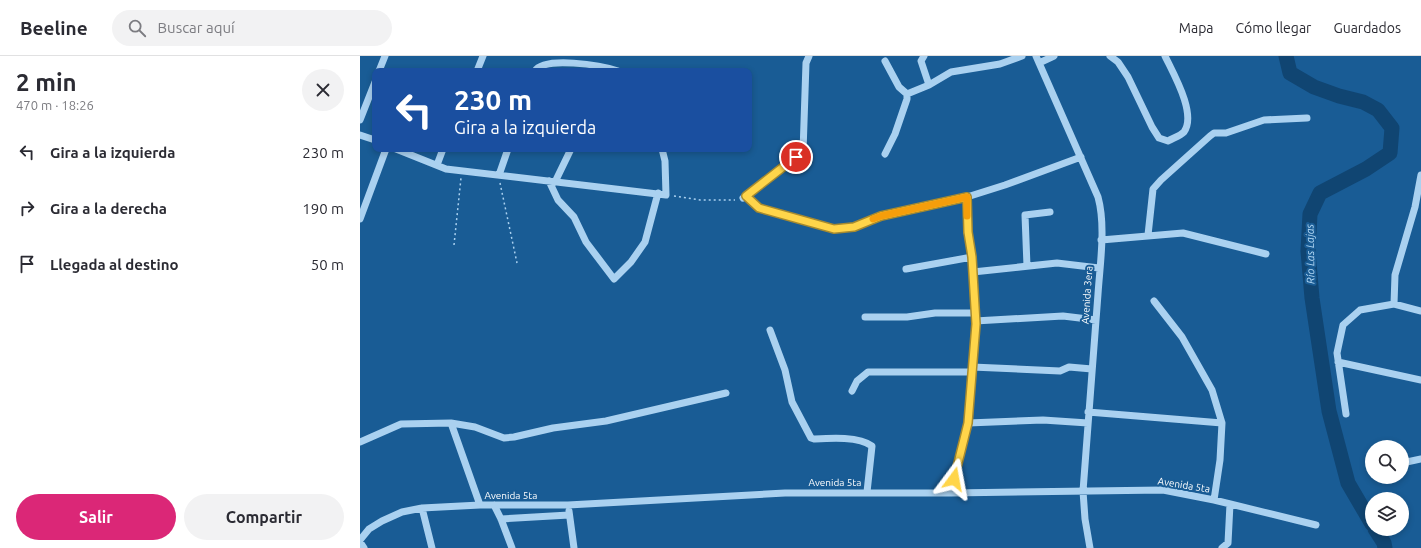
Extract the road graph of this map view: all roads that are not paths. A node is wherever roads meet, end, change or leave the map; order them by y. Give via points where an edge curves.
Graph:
1 (385, 56) edge
2 (483, 56) edge
3 (808, 56) edge
4 (924, 56) edge
5 (1022, 56) edge
6 (1054, 56) edge
7 (1110, 56) edge
8 (1165, 56) edge
9 (1038, 59) edge
10 (885, 61) dead end
11 (380, 68) edge
12 (478, 68) edge
13 (537, 68) edge
14 (604, 68) edge
15 (929, 85) junction
16 (372, 90) edge
17 (907, 94) junction
18 (1306, 118) dead end
19 (360, 120) edge
20 (360, 134) edge
21 (372, 139) edge
22 (385, 152) edge
23 (404, 152) edge
24 (442, 152) edge
25 (507, 152) edge
26 (569, 152) edge
27 (663, 152) edge
28 (885, 154) dead end
29 (1080, 157) junction
30 (437, 165) junction
31 (499, 175) junction
32 (1421, 175) edge
33 (552, 182) junction
34 (662, 194) junction
35 (967, 197) junction
36 (1050, 212) dead end
37 (360, 219) edge
38 (1148, 235) junction
39 (1101, 240) junction
40 (1266, 254) dead end
41 (972, 257) junction
42 (1027, 266) junction
43 (1099, 268) junction
44 (906, 269) dead end
45 (973, 272) junction
46 (1154, 301) dead end
47 (1394, 304) junction
48 (1421, 311) edge
49 (865, 317) dead end
50 (975, 317) junction
51 (1096, 320) junction
52 (770, 330) dead end
53 (1338, 362) junction
54 (972, 369) junction
55 (1092, 369) junction
56 (1421, 380) edge
57 (852, 391) dead end
58 (726, 393) dead end
59 (1088, 412) junction
60 (1346, 414) dead end
61 (451, 423) junction
62 (968, 423) junction
63 (1088, 423) junction
64 (1222, 423) junction
65 (360, 442) edge
66 (1421, 459) edge
67 (1409, 462) edge
68 (1083, 491) junction
69 (867, 492) junction
70 (951, 493) junction
71 (1214, 500) junction
72 (1230, 504) junction
73 (480, 505) junction
74 (494, 505) junction
75 (568, 505) junction
76 (422, 508) junction
77 (569, 515) junction
78 (502, 519) junction
79 (1316, 525) dead end
80 (360, 541) edge
81 (364, 548) edge
82 (432, 548) edge
83 (512, 548) edge
84 (574, 548) edge
85 (1090, 548) edge
86 (1222, 548) edge

1 - 11 street
2 - 12 street
3 - 35 street via 803,152 745,197 759,208 834,229 854,227 881,216
4 - 15 street via 921,61
5 - 15 street via 1000,64 951,72
6 - 9 street
7 - 8 street via 1118,62 1128,77 1152,128 1159,138 1168,141 1184,132 1188,124 1188,112
9 - 29 street, Avenida 3era
10 - 17 street via 899,87
13 - 14 street via 542,62 557,58 596,63
15 - 17 street
16 - 19 street
17 - 28 street via 895,134
18 - 38 street via 1264,120 1226,133 1214,133 1153,189
20 - 21 street
22 - 37 street
23 - 30 street
24 - 30 street
25 - 31 street
26 - 33 street
27 - 34 street via 666,161
29 - 35 street
29 - 39 street, Avenida 3era via 1101,206
30 - 31 street
31 - 33 street
32 - 47 street via 1415,208 1395,274
33 - 34 street
33 - 34 street via 558,200 574,217 586,242 614,279 631,262 645,242
35 - 41 street
36 - 42 street via 1025,214
38 - 39 street
38 - 40 street via 1183,233
39 - 43 street, Avenida 3era
41 - 44 street
41 - 45 street
42 - 43 street via 1057,263
42 - 45 street
43 - 51 street, Avenida 3era
45 - 50 street
46 - 64 street via 1182,337 1212,390
47 - 48 street
47 - 53 street via 1360,310 1343,325 1337,353
49 - 50 street via 907,317 935,313
50 - 51 street via 1063,316
50 - 54 street
51 - 55 street, Avenida 3era
52 - 69 street via 785,370 792,402 810,438 841,438 872,446
53 - 56 street
53 - 60 street
54 - 55 street
54 - 57 street via 868,372 857,381
54 - 62 street
55 - 59 street, Avenida 3era
58 - 61 street via 606,421 504,438 475,427
59 - 63 street, Avenida 3era
59 - 64 street
61 - 65 street via 401,424
61 - 73 street
62 - 63 street via 1043,420
62 - 70 street
63 - 68 street, Avenida 3era
64 - 71 street
66 - 67 street
68 - 70 street, Avenida 5ta
68 - 71 street, Avenida 5ta via 1163,490
68 - 85 street, Avenida 3era
69 - 70 street, Avenida 5ta
69 - 75 street, Avenida 5ta via 785,493
71 - 72 street, Avenida 5ta
72 - 79 street, Avenida 5ta
72 - 86 street via 1228,543
73 - 74 street, Avenida 5ta
73 - 76 street, Avenida 5ta
74 - 75 street, Avenida 5ta
74 - 78 street
75 - 77 street
76 - 80 street, Avenida 5ta via 402,512 382,522 369,530
76 - 82 street
77 - 78 street
77 - 84 street
78 - 83 street
80 - 81 street

